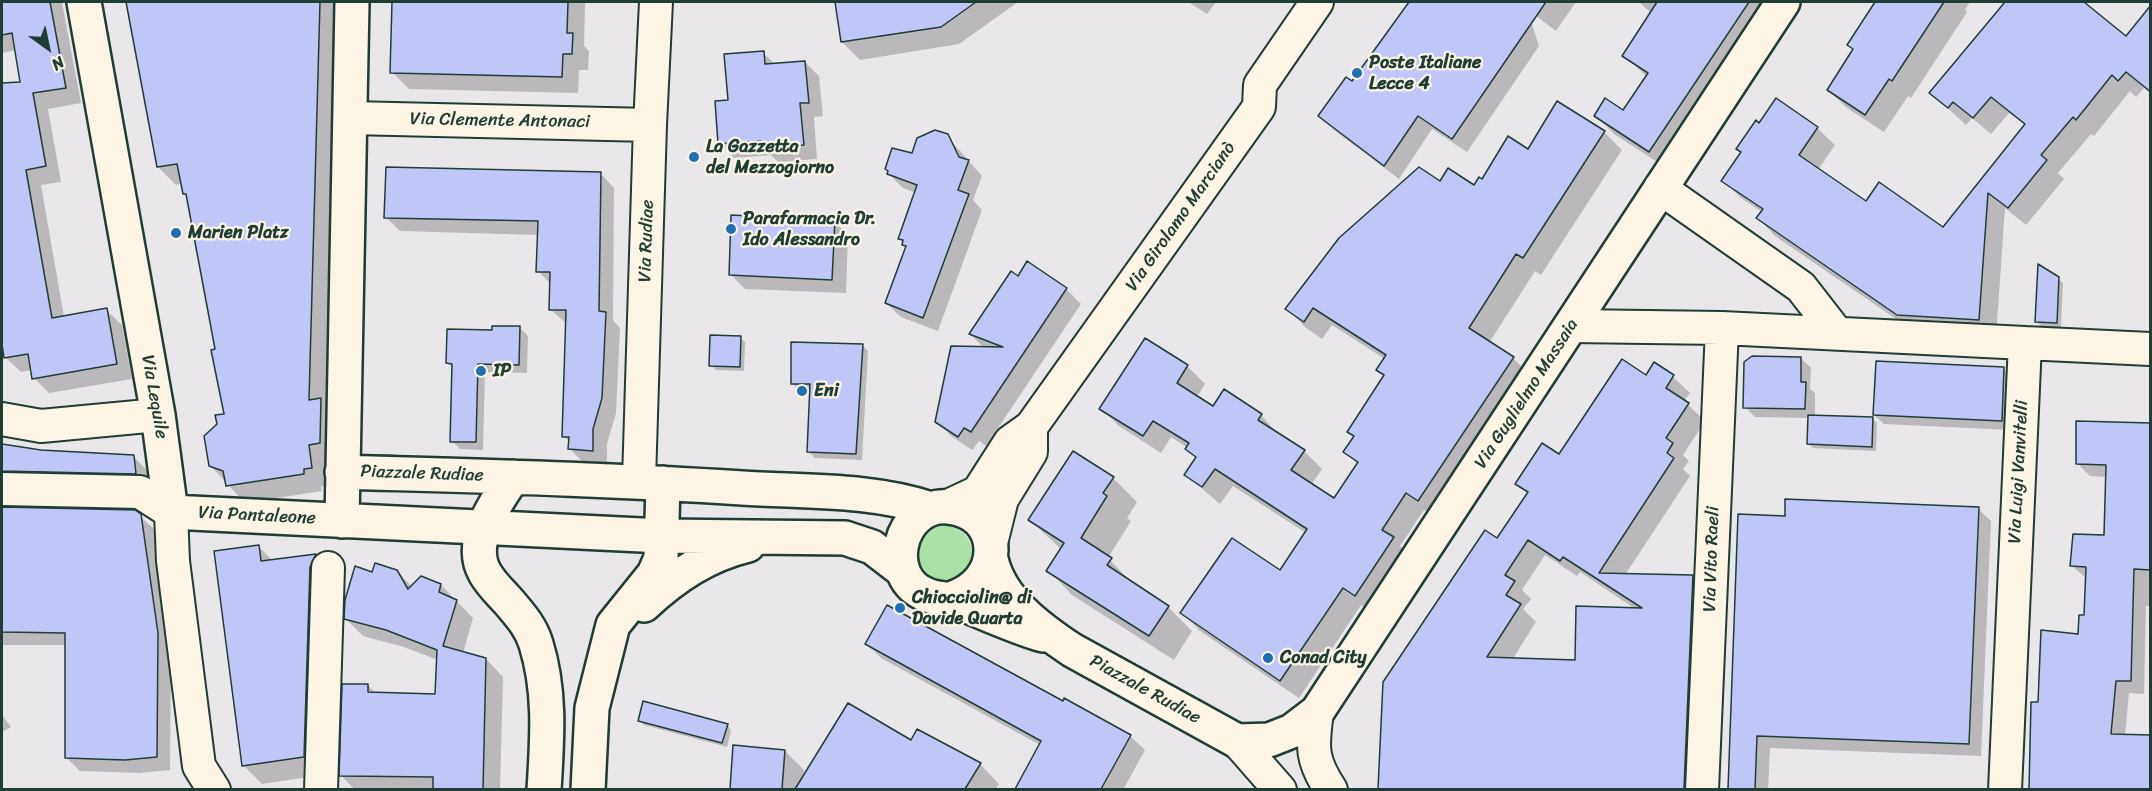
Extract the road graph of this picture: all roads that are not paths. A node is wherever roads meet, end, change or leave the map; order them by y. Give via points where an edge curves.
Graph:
1 (84, 2) edge
2 (352, 2) edge
3 (656, 2) edge
4 (1317, 2) edge
5 (1783, 2) edge
6 (351, 118) junction
7 (650, 125) junction
8 (1660, 188) junction
9 (1572, 326) junction
10 (1722, 328) junction
11 (1836, 332) junction
12 (2025, 343) junction
13 (2151, 349) edge
14 (158, 416) junction
15 (2, 419) edge
16 (1031, 427) junction
17 (342, 472) junction
18 (513, 477) junction
19 (651, 481) junction
20 (2, 489) edge
21 (938, 508) junction
22 (171, 512) junction
23 (342, 520) junction
24 (484, 529) junction
25 (662, 536) junction
26 (782, 536) junction
27 (991, 551) junction
28 (328, 568) dead end
29 (902, 570) junction
30 (950, 599) junction
31 (1054, 638) junction
32 (606, 650) junction
33 (1317, 712) junction
34 (1253, 741) junction
35 (1324, 779) edge
36 (214, 789) edge
37 (321, 789) edge
38 (544, 789) edge
39 (588, 789) edge
40 (1280, 789) edge
41 (1702, 789) edge
42 (2005, 789) edge

1 - 14 main road, Via Lequile
2 - 6 main road
3 - 7 street, Via Rudiae
4 - 16 street, Via Girolamo Marcianò via 1260,85 1259,107
5 - 8 main road, Via Guglielmo Massaia
6 - 7 street, Via Clemente Antonaci
6 - 17 main road
7 - 19 street, Via Rudiae
8 - 9 main road, Via Guglielmo Massaia
8 - 11 street via 1801,287
9 - 10 street
9 - 33 main road, Via Guglielmo Massaia
10 - 11 street
10 - 41 street, Via Vito Raeli
11 - 12 street
12 - 13 street
12 - 42 street, Via Luigi Vanvitelli
14 - 15 street via 40,426
14 - 22 main road, Via Lequile
16 - 21 street, Via Girolamo Marcianò via 1010,442 978,492
16 - 27 street via 1031,452 1002,499
17 - 18 main road, Piazzale Rudiae
17 - 23 main road, Piazzale Rudiae
18 - 19 main road, Piazzale Rudiae
18 - 24 main road, Piazzale Rudiae via 495,503
19 - 21 main road, Piazzale Rudiae via 848,493
19 - 25 main road
20 - 22 street via 140,492
21 - 27 main road, Piazzale Rudiae via 961,510 975,518 985,529
21 - 29 main road via 915,519 903,534 899,552
22 - 23 main road, Via Pantaleone
22 - 36 street, Via Lequile via 173,561 199,766
23 - 24 main road, Piazzale Rudiae
24 - 25 main road, Piazzale Rudiae
24 - 38 main road via 479,553 485,573 526,622 536,642 548,709
25 - 26 main road, Piazzale Rudiae
25 - 32 main road via 661,558 654,574 613,625
26 - 29 main road, Piazzale Rudiae via 845,538 872,547
26 - 32 main road via 695,564 665,585
27 - 30 main road via 987,574 978,586
27 - 31 main road, Piazzale Rudiae via 998,583
28 - 37 street
29 - 30 main road, Piazzale Rudiae via 921,593
30 - 31 main road, Piazzale Rudiae via 1014,627
31 - 34 main road, Piazzale Rudiae
32 - 39 main road via 592,708
33 - 34 main road, Via Guglielmo Massaia via 1292,731
33 - 35 street via 1312,747
34 - 35 street via 1293,749
34 - 40 street

